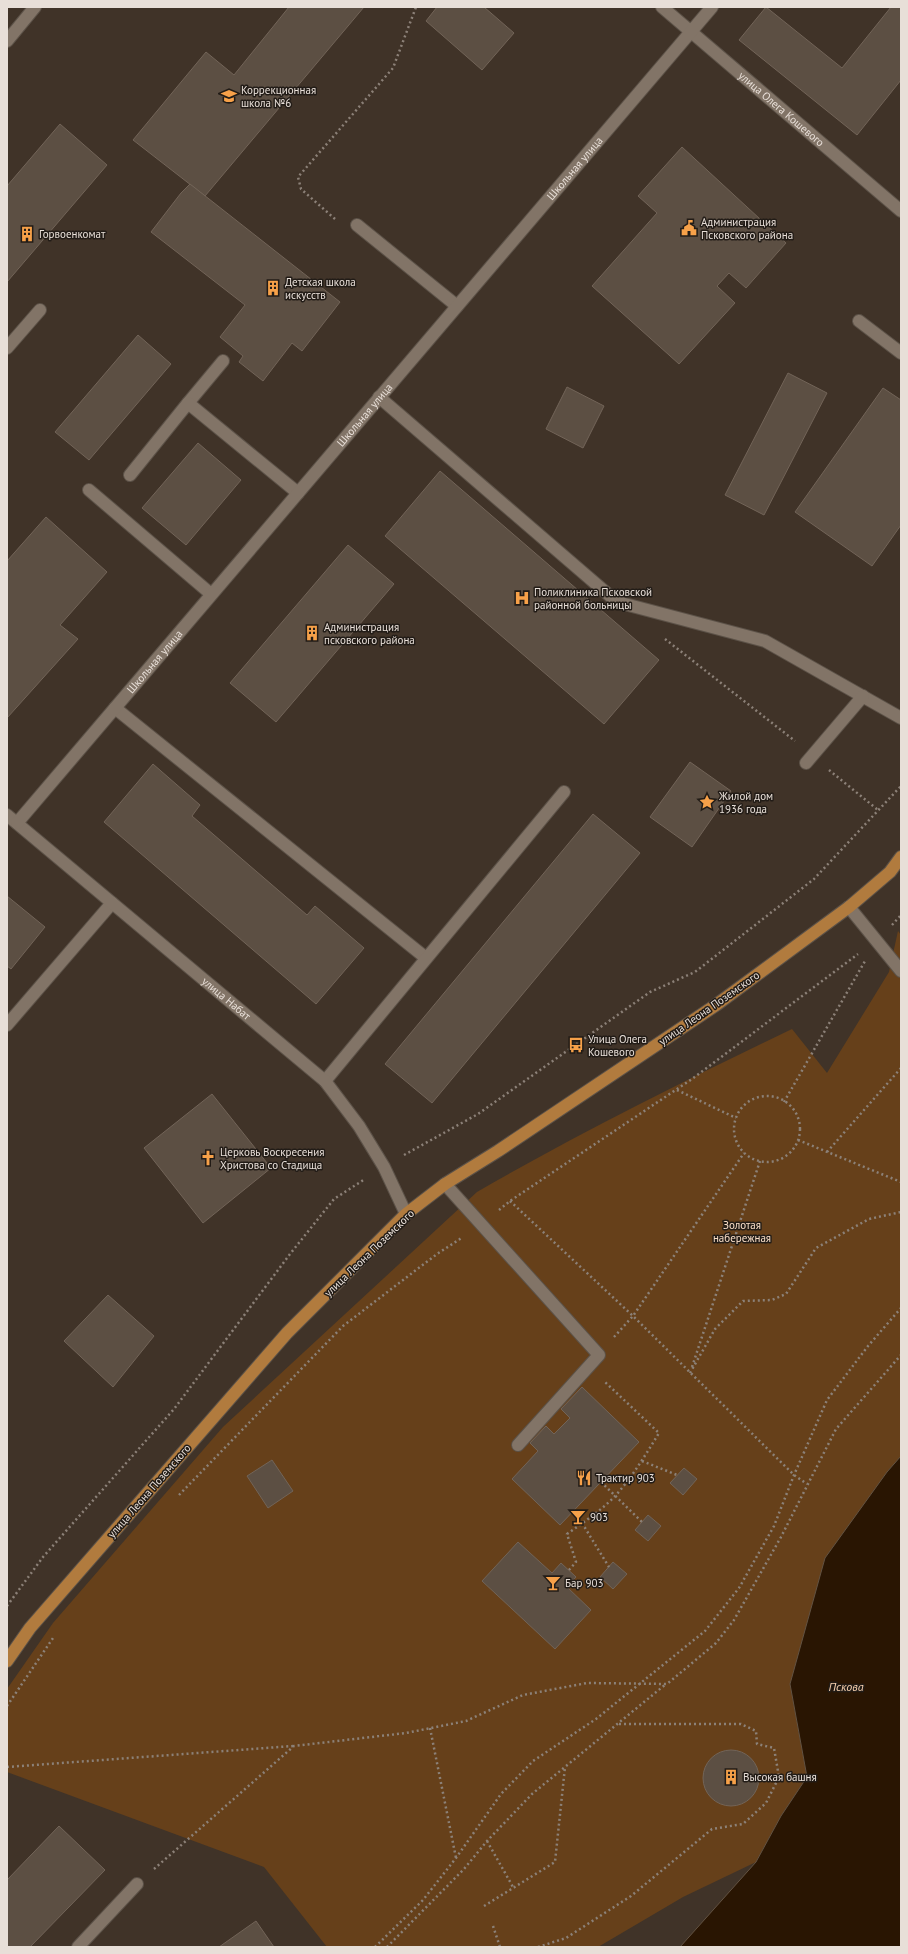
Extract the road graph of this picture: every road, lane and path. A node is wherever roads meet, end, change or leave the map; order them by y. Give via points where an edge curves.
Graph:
1 (35, 7) edge
2 (416, 7) edge
3 (662, 7) edge
4 (712, 7) edge
5 (691, 32) junction
6 (7, 41) edge
7 (901, 211) edge
8 (336, 221) dead end
9 (357, 225) dead end
10 (457, 306) junction
11 (40, 310) dead end
12 (860, 321) dead end
13 (7, 348) edge
14 (901, 353) edge
15 (223, 361) dead end
16 (380, 398) junction
17 (188, 403) junction
18 (130, 475) dead end
19 (89, 490) dead end
20 (298, 493) junction
21 (211, 594) junction
22 (660, 635) dead end
23 (863, 696) junction
24 (115, 708) junction
25 (901, 718) edge
26 (809, 759) junction
27 (901, 786) edge
28 (564, 792) dead end
29 (878, 810) junction
30 (7, 815) edge
31 (17, 823) junction
32 (901, 857) edge
33 (112, 903) junction
34 (849, 907) junction
35 (901, 915) edge
36 (876, 941) junction
37 (426, 958) junction
38 (901, 971) edge
39 (7, 1025) edge
40 (901, 1068) edge
41 (325, 1081) junction
42 (676, 1090) junction
43 (784, 1102) junction
44 (736, 1118) junction
45 (798, 1140) junction
46 (827, 1152) junction
47 (744, 1153) junction
48 (760, 1161) junction
49 (384, 1167) junction
50 (901, 1182) edge
51 (445, 1184) junction
52 (510, 1201) junction
53 (901, 1212) edge
54 (406, 1214) junction
55 (483, 1224) junction
56 (901, 1308) edge
57 (633, 1316) junction
58 (599, 1355) junction
59 (901, 1355) edge
60 (588, 1367) junction
61 (690, 1373) junction
62 (518, 1445) dead end
63 (642, 1461) junction
64 (677, 1475) dead end
65 (794, 1475) junction
66 (601, 1482) dead end
67 (807, 1484) junction
68 (616, 1495) junction
69 (175, 1499) dead end
70 (642, 1522) dead end
71 (582, 1523) junction
72 (609, 1567) dead end
73 (569, 1570) dead end
74 (7, 1606) edge
75 (55, 1636) dead end
76 (9, 1653) edge
77 (638, 1683) junction
78 (666, 1684) junction
79 (7, 1706) edge
80 (619, 1724) junction
81 (430, 1728) junction
82 (294, 1746) junction
83 (7, 1767) edge
84 (566, 1767) junction
85 (487, 1840) junction
86 (456, 1858) junction
87 (137, 1884) joint
88 (513, 1887) junction
89 (484, 1906) dead end
90 (494, 1926) dead end
91 (78, 1947) edge
92 (375, 1947) edge
93 (387, 1947) edge
94 (500, 1947) edge
95 (538, 1947) edge

1 - 6 street
2 - 8 path via 393,68 298,177 301,189
3 - 5 street, улица Олега Кошевого
4 - 5 street, Школьная улица
5 - 7 street, улица Олега Кошевого
5 - 10 street, Школьная улица
9 - 10 street
10 - 16 street, Школьная улица
11 - 13 street
12 - 14 street
15 - 17 street
16 - 20 street, Школьная улица
16 - 23 street via 617,602 765,640
17 - 18 street
17 - 20 street
19 - 21 street
20 - 21 street, Школьная улица
21 - 24 street, Школьная улица
22 - 26 path via 753,707
23 - 25 street
23 - 26 street
24 - 31 street, Школьная улица
24 - 37 street
26 - 29 path
27 - 29 path
28 - 37 street
29 - 49 path via 814,879 695,972 650,992 478,1114
30 - 31 street, улица Набат
31 - 33 street, улица Набат
32 - 34 main road, улица Леона Поземского via 890,872
33 - 39 street
33 - 41 street, улица Набат
34 - 36 street
34 - 51 main road, улица Леона Поземского via 716,1005
35 - 36 path
36 - 38 street
36 - 42 path
36 - 43 path
37 - 41 street
40 - 46 path
41 - 49 street, улица Набат via 359,1126
42 - 44 path
42 - 52 path
43 - 44 path via 778,1098 765,1096 753,1099 742,1107
43 - 45 path via 797,1115 800,1128
44 - 47 path via 734,1130 737,1143
45 - 46 path
45 - 48 path via 791,1152 781,1159
46 - 50 path
47 - 48 path
47 - 57 path
48 - 61 path
49 - 54 street, улица Набат
49 - 74 path via 334,1199 174,1409 43,1557
51 - 54 main road, улица Леона Поземского
51 - 55 street
52 - 55 path
52 - 57 path
53 - 61 path via 869,1219 816,1248 786,1294 772,1300 742,1301 715,1329
54 - 76 main road, улица Леона Поземского via 287,1333
55 - 58 street
55 - 69 path via 437,1254 343,1326
56 - 65 path via 827,1400
57 - 58 path
57 - 61 path
58 - 60 street
59 - 67 path via 836,1429
60 - 62 street
60 - 63 path via 659,1433
61 - 65 path
63 - 64 path
63 - 68 path
65 - 67 path
65 - 77 path via 774,1526 739,1588 705,1631
66 - 68 path
67 - 78 path via 734,1620 716,1643
68 - 70 path
68 - 71 path
71 - 72 path
71 - 73 path via 567,1534 576,1562
75 - 79 path
77 - 78 path
77 - 81 path via 587,1683 523,1695 466,1721
77 - 86 path via 596,1719 533,1761 501,1794
78 - 80 path
80 - 84 path
80 - 95 path via 741,1724 756,1731 757,1744 774,1748 779,1777 766,1803 743,1824 712,1829 632,1896 566,1938
81 - 82 path
81 - 86 path
82 - 83 path
82 - 87 path
84 - 85 path via 532,1794
84 - 88 path via 555,1862
85 - 88 path
85 - 93 path via 464,1869
86 - 92 path via 423,1900
87 - 91 street
88 - 89 path
90 - 94 path

